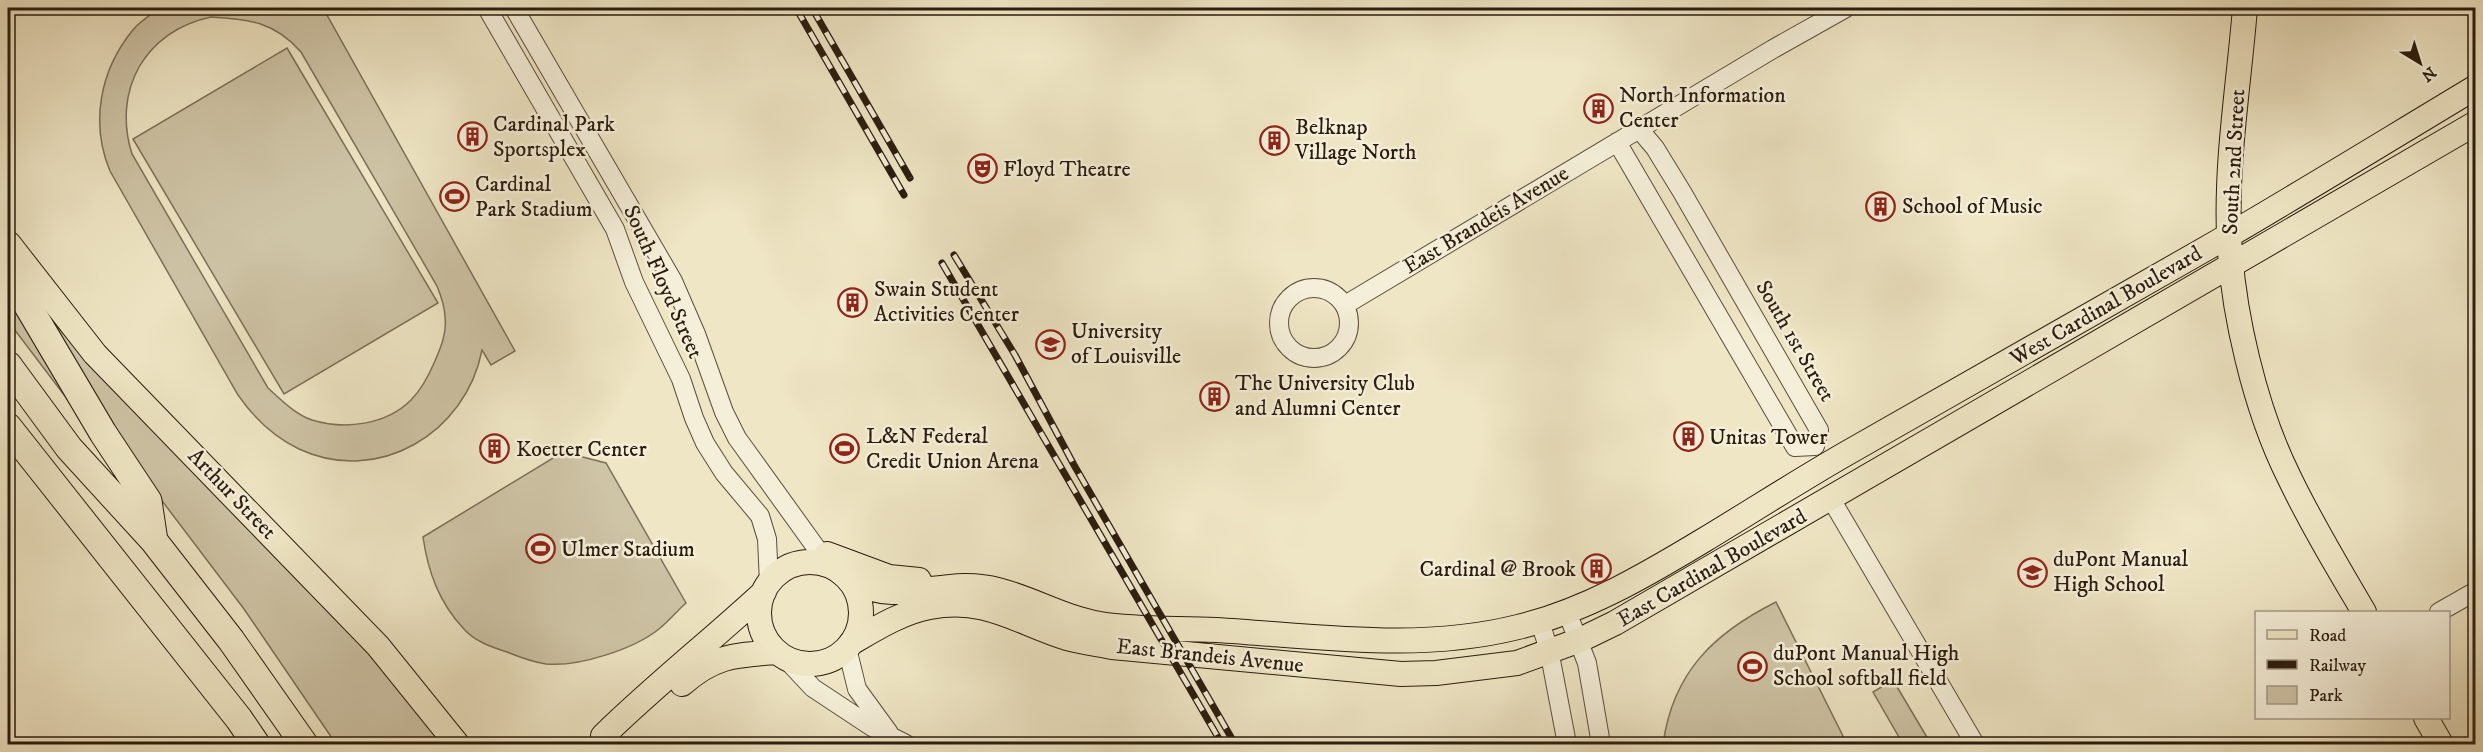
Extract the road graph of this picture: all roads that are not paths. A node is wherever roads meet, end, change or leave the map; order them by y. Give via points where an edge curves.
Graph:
1 (487, 8) edge
2 (514, 8) edge
3 (1846, 8) edge
4 (2245, 8) edge
5 (2475, 87) edge
6 (2475, 123) edge
7 (1628, 135) junction
8 (2229, 235) junction
9 (8, 243) edge
10 (8, 252) edge
11 (2232, 263) junction
12 (1345, 305) dead end
13 (8, 366) edge
14 (8, 427) edge
15 (1820, 456) junction
16 (1837, 496) junction
17 (154, 541) junction
18 (815, 547) junction
19 (830, 567) junction
20 (850, 581) junction
21 (964, 584) junction
22 (766, 588) junction
23 (2475, 591) edge
24 (2363, 611) edge
25 (2441, 611) edge
26 (1568, 612) junction
27 (1540, 621) junction
28 (1580, 640) junction
29 (849, 645) junction
30 (1549, 651) junction
31 (780, 654) junction
32 (2427, 719) edge
33 (890, 734) junction
34 (596, 740) edge
35 (256, 744) edge
36 (304, 744) edge
37 (457, 744) edge
38 (906, 744) edge
39 (1567, 744) edge
40 (1601, 744) edge
41 (1975, 744) edge
42 (2441, 744) edge

1 - 22 street, South Floyd Street via 615,229 634,282 681,379 705,443 760,516 767,538
2 - 18 street, South Floyd Street via 673,281 737,438
3 - 7 street, East Brandeis Avenue
4 - 8 main road, South 2nd Street via 2230,171
5 - 8 main road, West Cardinal Boulevard
6 - 11 main road, West Cardinal Boulevard
7 - 12 street, East Brandeis Avenue
7 - 15 street via 1795,447
7 - 15 street, South 1st Street via 1655,148 1682,192 1819,430
8 - 11 main road, South 2nd Street
8 - 15 main road, West Cardinal Boulevard
9 - 37 main road, Arthur Street via 95,354 378,646
10 - 17 highway via 22,296 148,501
11 - 16 main road, West Cardinal Boulevard
11 - 24 main road, South 2nd Street via 2239,321 2262,408 2288,476
13 - 17 highway via 69,448
14 - 35 highway
15 - 16 street
15 - 26 main road, East Cardinal Boulevard via 1666,563
16 - 28 main road, East Cardinal Boulevard
16 - 41 street
17 - 36 highway via 231,640
18 - 19 street, South Floyd Street
18 - 21 main road via 889,577
19 - 20 main road
19 - 22 main road via 797,564 777,575
20 - 21 main road, East Brandeis Avenue via 865,589 896,594
20 - 29 main road via 860,605 859,625
21 - 27 main road, East Brandeis Avenue via 999,590 1077,618 1120,626 1381,642 1480,636
22 - 31 main road via 759,610 761,628
22 - 34 main road
23 - 25 street
26 - 27 main road, East Brandeis Avenue
26 - 28 street
27 - 30 street
28 - 30 main road, East Brandeis Avenue
28 - 40 street
29 - 30 main road, East Brandeis Avenue via 922,609 956,604 998,610 1066,638 1112,647 1401,674 1475,670 1517,663
29 - 31 main road via 820,663 797,662
29 - 33 street via 857,689
30 - 39 street
31 - 33 street via 813,688
31 - 34 main road via 731,656 710,663 643,715
32 - 42 main road
33 - 38 street

